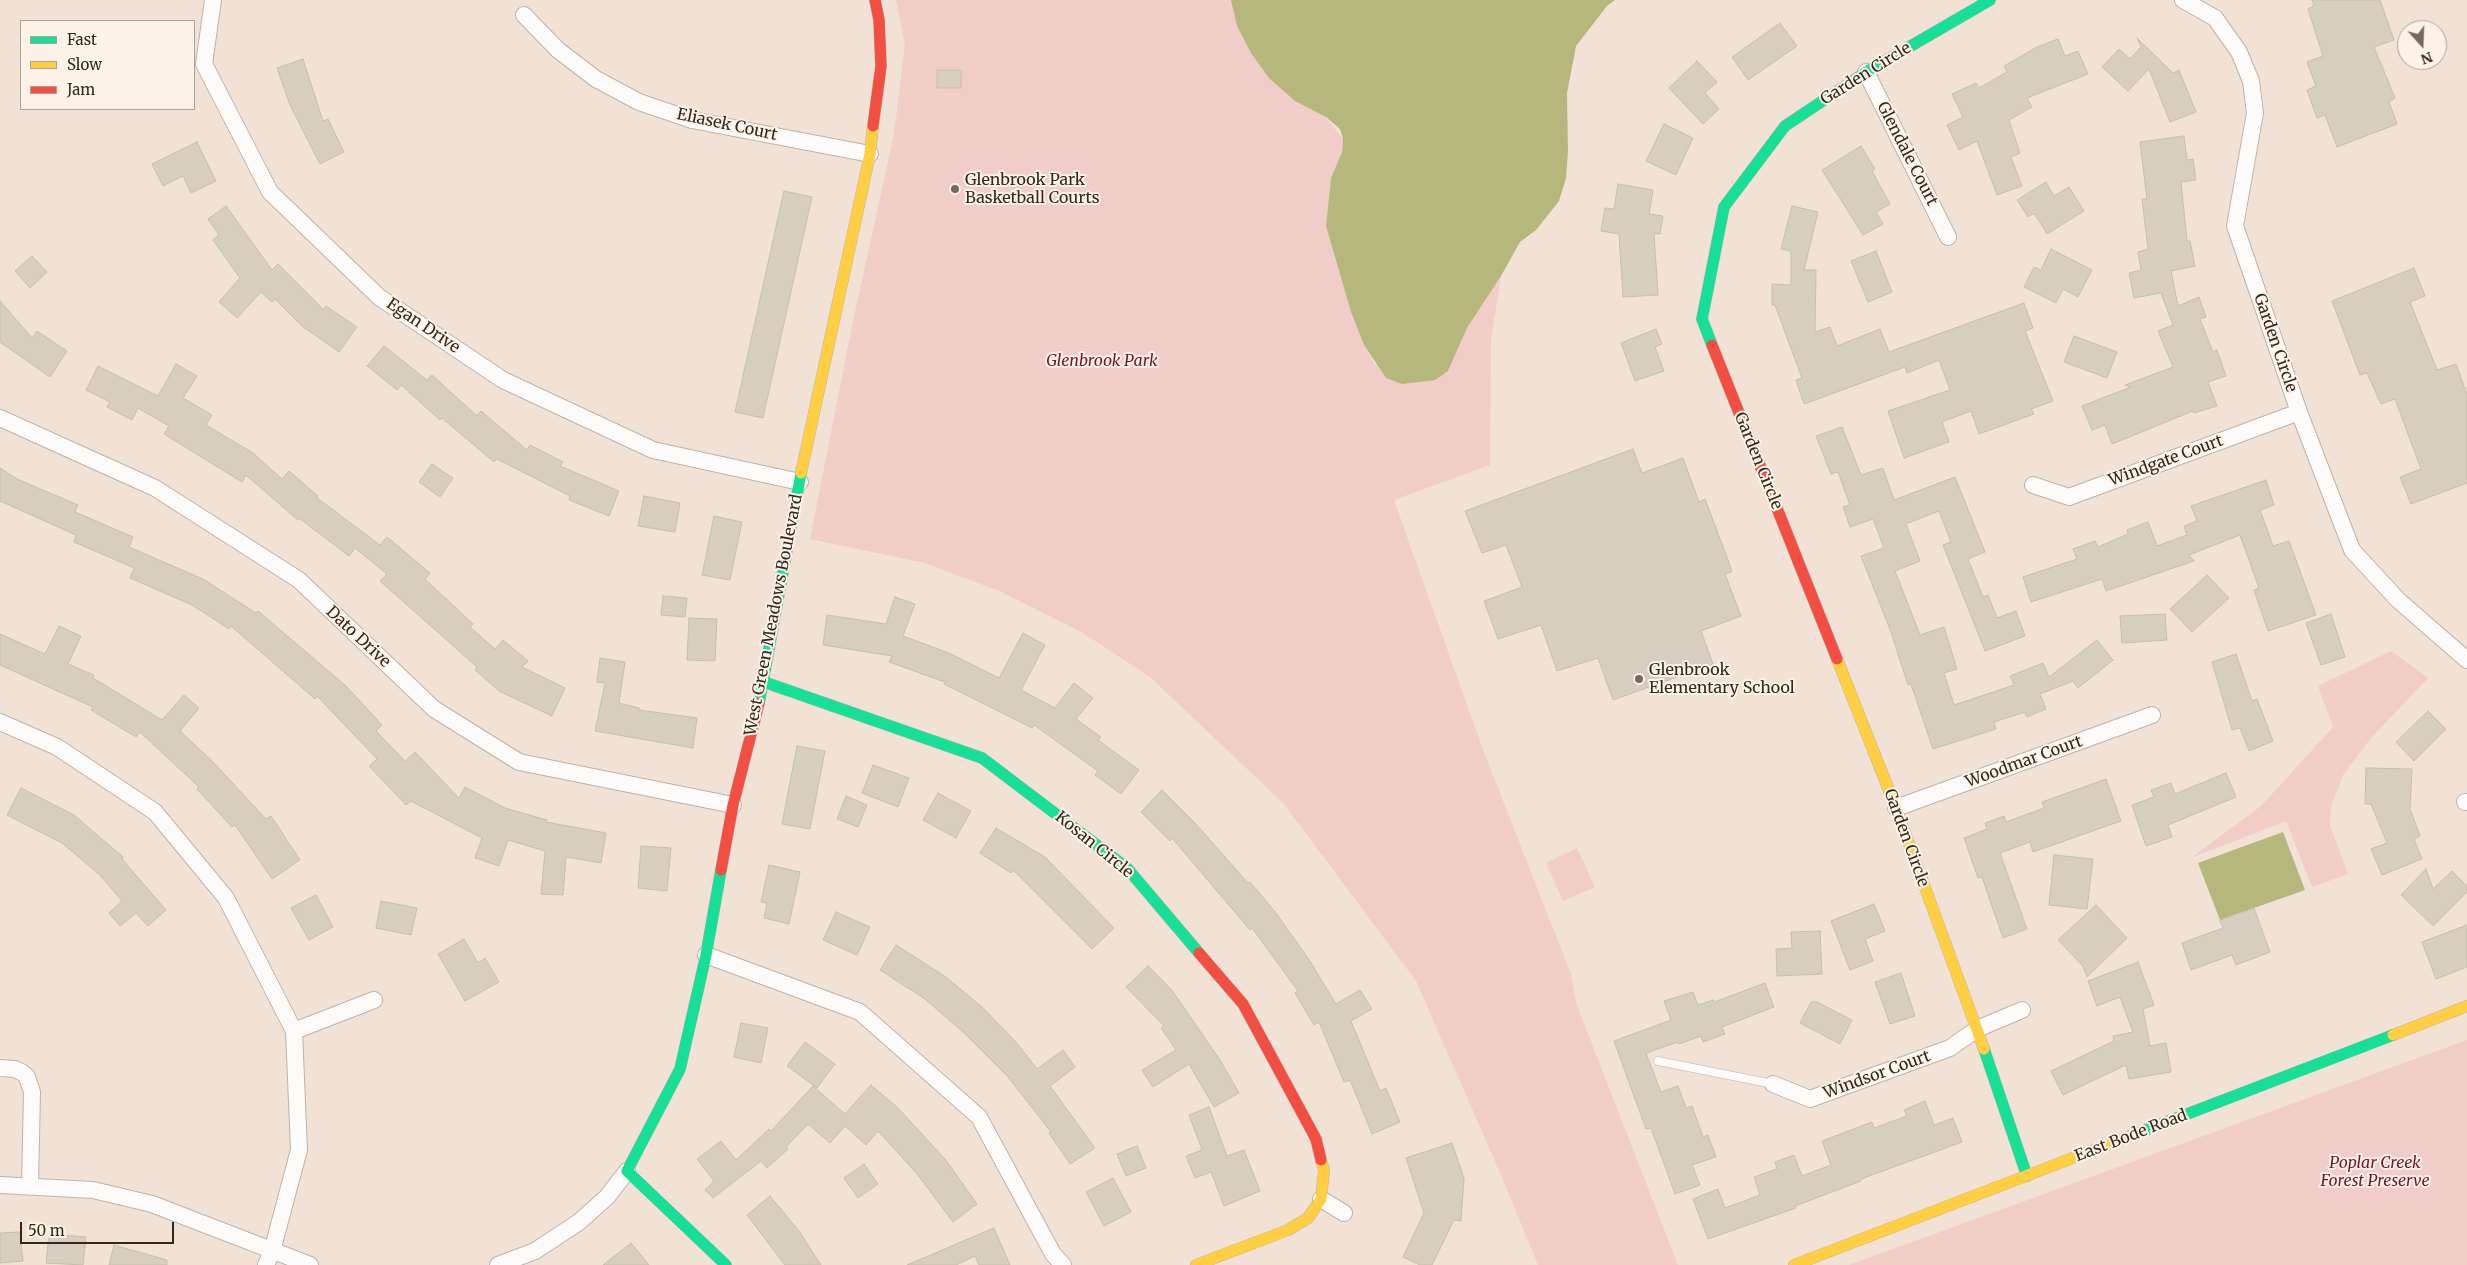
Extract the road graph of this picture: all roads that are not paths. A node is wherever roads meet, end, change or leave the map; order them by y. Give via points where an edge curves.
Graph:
1 (213, 0) edge
2 (875, 0) edge
3 (1990, 0) edge
4 (2183, 0) edge
5 (524, 15) dead end
6 (199, 64) edge
7 (1866, 72) junction
8 (870, 154) junction
9 (1948, 237) dead end
10 (2299, 412) junction
11 (0, 418) edge
12 (800, 482) junction
13 (2033, 485) dead end
14 (2467, 660) edge
15 (764, 682) junction
16 (2152, 715) dead end
17 (0, 722) edge
18 (733, 805) junction
19 (1896, 808) junction
20 (706, 955) junction
21 (374, 1000) dead end
22 (2467, 1006) edge
23 (2022, 1010) dead end
24 (1977, 1029) junction
25 (294, 1032) junction
26 (1658, 1060) dead end
27 (0, 1068) edge
28 (1773, 1084) joint
29 (627, 1172) junction
30 (2027, 1176) junction
31 (0, 1185) edge
32 (30, 1185) junction
33 (1321, 1199) junction
34 (1344, 1213) dead end
35 (269, 1258) edge
36 (310, 1265) edge
37 (498, 1265) edge
38 (726, 1265) edge
39 (1063, 1265) edge
40 (1196, 1265) edge
41 (1794, 1265) edge

1 - 6 street, Egan Drive
2 - 8 street, West Green Meadows Boulevard via 881,66
3 - 7 street, Garden Circle
4 - 10 street, Garden Circle via 2215,18 2239,52 2251,81 2255,113 2235,226
5 - 8 street, Eliasek Court via 558,50 596,80 639,102 692,120
6 - 12 street, Egan Drive via 270,192 379,297 503,380 652,450
7 - 9 street, Glendale Court
7 - 19 street, Garden Circle via 1785,126 1724,207 1702,319
8 - 12 street, West Green Meadows Boulevard
10 - 13 street, Windgate Court via 2069,497
10 - 14 street, Garden Circle via 2352,550 2398,600
11 - 18 street, Dato Drive via 155,488 299,580 434,709 519,762
12 - 15 street, West Green Meadows Boulevard
15 - 18 street, West Green Meadows Boulevard
15 - 33 street, Kosan Circle via 982,758 1127,868 1243,1004 1316,1139 1324,1170
16 - 19 street, Woodmar Court
17 - 25 street via 57,747 155,812 226,898
18 - 20 street, West Green Meadows Boulevard
19 - 24 street, Garden Circle
20 - 29 street, West Green Meadows Boulevard via 680,1068
20 - 39 street via 860,1012 979,1117 1053,1254
21 - 25 street
22 - 30 street, East Bode Road
23 - 24 street
24 - 28 street, Windsor Court via 1950,1048 1810,1099
24 - 30 street, Garden Circle
25 - 35 street via 299,1150
26 - 28 lane
27 - 32 street via 23,1073 32,1092
29 - 37 street via 607,1197 579,1222 535,1251
29 - 38 street
30 - 41 street, East Bode Road
31 - 32 street
32 - 35 street via 94,1190 152,1204
33 - 34 street
33 - 40 street via 1308,1218 1288,1230
35 - 36 street

